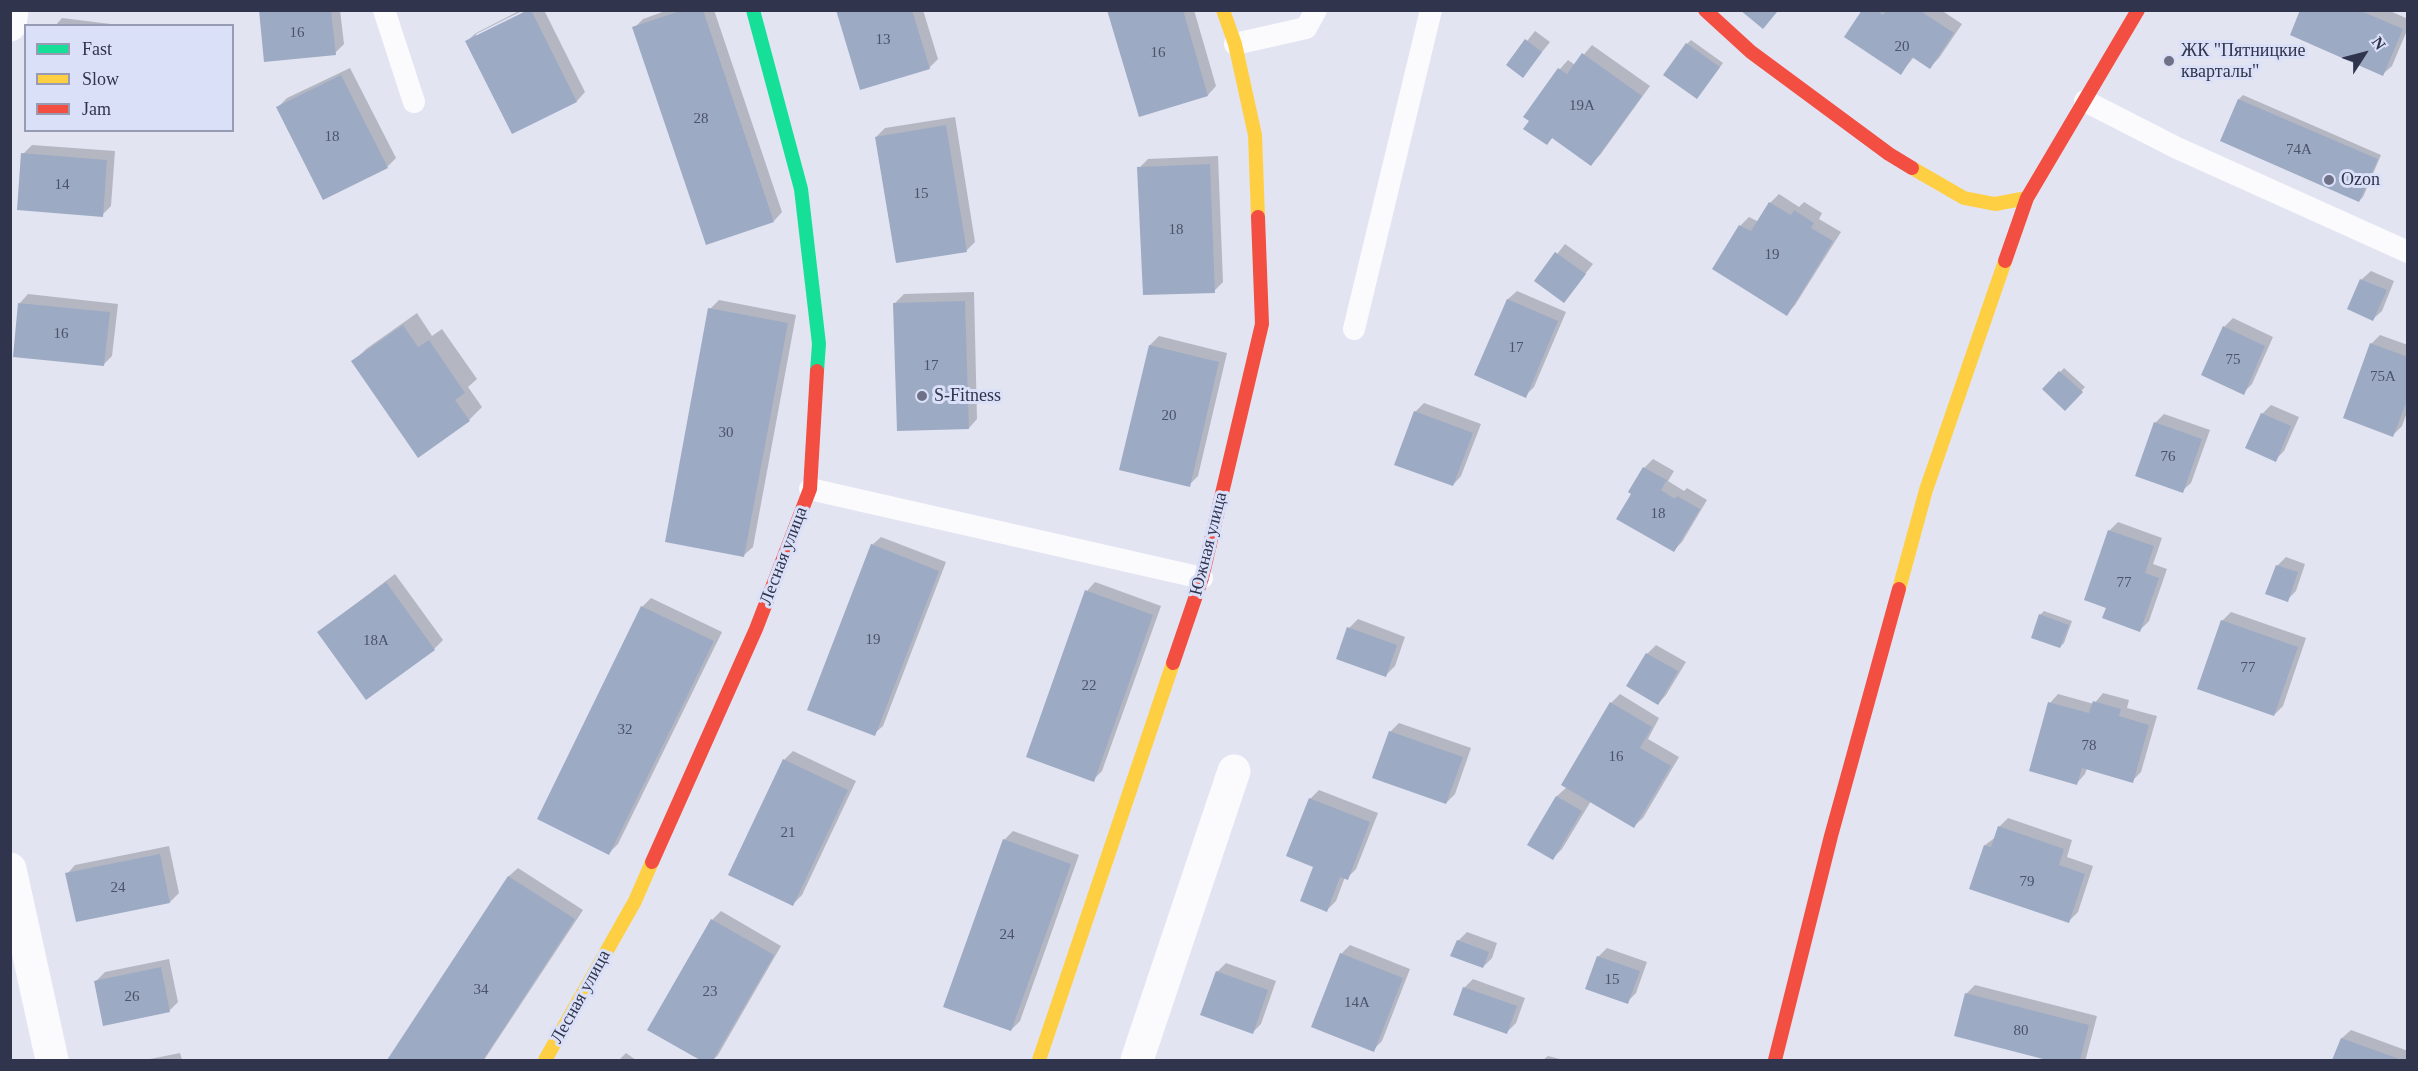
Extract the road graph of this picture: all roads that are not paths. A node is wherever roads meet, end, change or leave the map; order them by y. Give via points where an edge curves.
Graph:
1 (12, 10) edge
2 (384, 10) edge
3 (753, 10) edge
4 (1223, 10) edge
5 (1316, 10) edge
6 (1431, 10) edge
7 (1705, 10) edge
8 (2138, 10) edge
9 (10, 25) edge
10 (1235, 44) junction
11 (2085, 101) junction
12 (414, 102) dead end
13 (2027, 198) junction
14 (2408, 252) edge
15 (1354, 329) dead end
16 (810, 489) junction
17 (1202, 578) junction
18 (1234, 771) dead end
19 (10, 869) edge
20 (52, 1060) edge
21 (545, 1060) edge
22 (1039, 1060) edge
23 (1137, 1060) edge
24 (1775, 1060) edge

1 - 9 street
2 - 12 lane
3 - 16 street, Лесная улица via 801,189 819,344
4 - 10 street, Южная улица
5 - 10 lane via 1306,28
6 - 15 lane
7 - 13 street via 1751,52 1889,154 1964,198 1995,204
8 - 11 street
10 - 17 street, Южная улица via 1255,135 1262,324
11 - 13 street
11 - 14 lane via 2177,148
13 - 24 street via 1926,490 1831,836
16 - 17 lane
16 - 21 street, Лесная улица via 756,629 635,901
17 - 22 street, Южная улица
18 - 23 street
19 - 20 street

